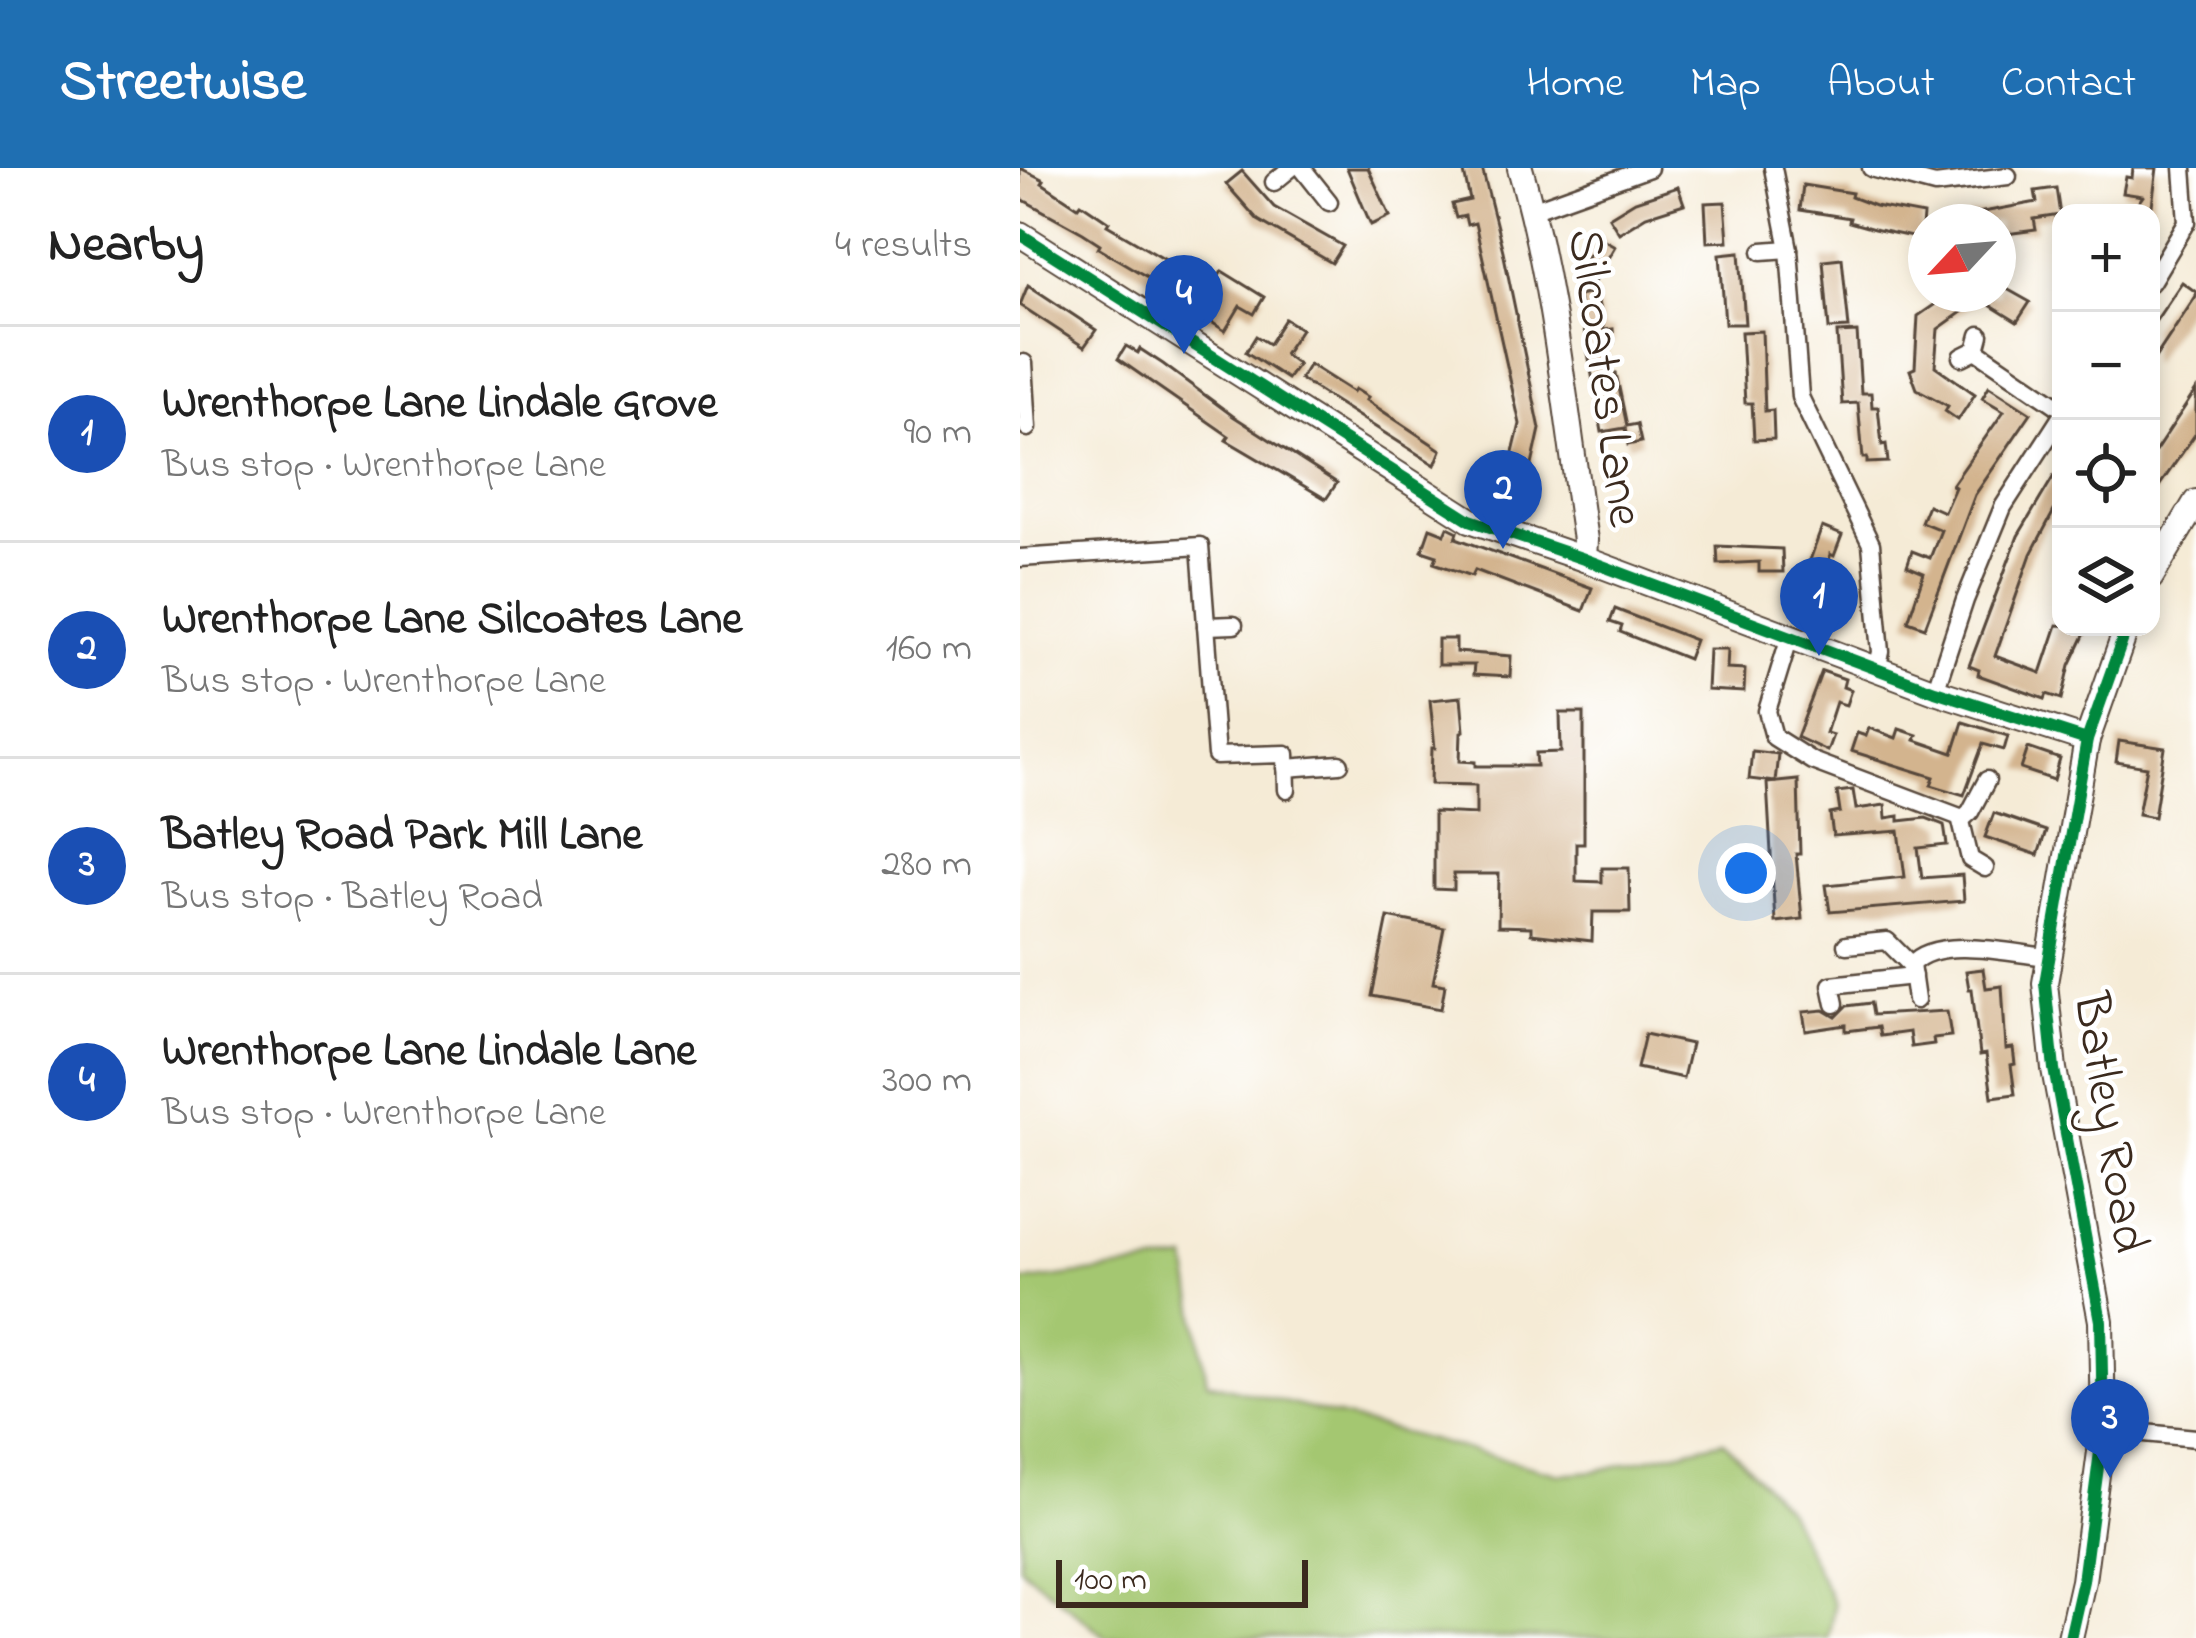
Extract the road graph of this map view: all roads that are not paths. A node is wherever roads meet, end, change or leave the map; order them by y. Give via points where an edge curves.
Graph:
1 (1291, 168) edge
2 (1302, 168) edge
3 (1520, 168) edge
4 (1649, 168) edge
5 (1773, 168) edge
6 (1871, 168) edge
7 (2183, 168) edge
8 (1974, 175) edge
9 (2008, 176) dead end
10 (1274, 182) dead end
11 (1328, 202) dead end
12 (1532, 210) junction
13 (1020, 234) edge
14 (2180, 238) junction
15 (2196, 249) edge
16 (1762, 250) dead end
17 (1789, 250) junction
18 (2160, 268) edge
19 (1972, 347) dead end
20 (1024, 363) dead end
21 (1023, 396) edge
22 (2052, 405) edge
23 (2056, 420) edge
24 (1028, 428) dead end
25 (2196, 502) edge
26 (1020, 558) edge
27 (1584, 559) junction
28 (2160, 562) edge
29 (1234, 625) dead end
30 (1206, 626) junction
31 (1790, 636) junction
32 (2124, 636) edge
33 (1876, 669) junction
34 (1935, 691) junction
35 (2087, 740) junction
36 (1340, 764) dead end
37 (1286, 768) junction
38 (1987, 780) dead end
39 (1287, 790) dead end
40 (1961, 820) junction
41 (1985, 868) dead end
42 (1846, 944) dead end
43 (2046, 957) junction
44 (1908, 973) junction
45 (1916, 1000) dead end
46 (1835, 1004) dead end
47 (2103, 1429) junction
48 (2196, 1438) edge
49 (2070, 1638) edge

1 - 10 street
2 - 11 street
3 - 12 street, Silcoates Lane
4 - 12 street, Silcoates Lane
5 - 17 street
6 - 8 street via 1917,182
7 - 14 street via 2187,222
8 - 9 street
12 - 27 street, Silcoates Lane
13 - 27 street via 1470,520
14 - 15 street
14 - 18 street
16 - 17 street
17 - 33 street via 1800,397 1871,544
19 - 22 street
20 - 21 street
21 - 24 street
23 - 34 street via 2003,507
25 - 28 street
26 - 30 street via 1199,546
27 - 31 street
29 - 30 street
30 - 37 street via 1216,756 1286,754
31 - 33 street
31 - 40 street via 1767,711 1774,737 1812,761
32 - 35 street, Batley Road
33 - 34 street
34 - 35 street
35 - 43 street, Batley Road
36 - 37 street
37 - 39 street
38 - 40 street
40 - 41 street via 1970,859
42 - 44 street via 1887,941
43 - 44 street via 1930,950
43 - 47 street, Batley Road via 2054,1069 2101,1321
44 - 45 street
44 - 46 street via 1832,985
47 - 48 street
47 - 49 street, Batley Road

